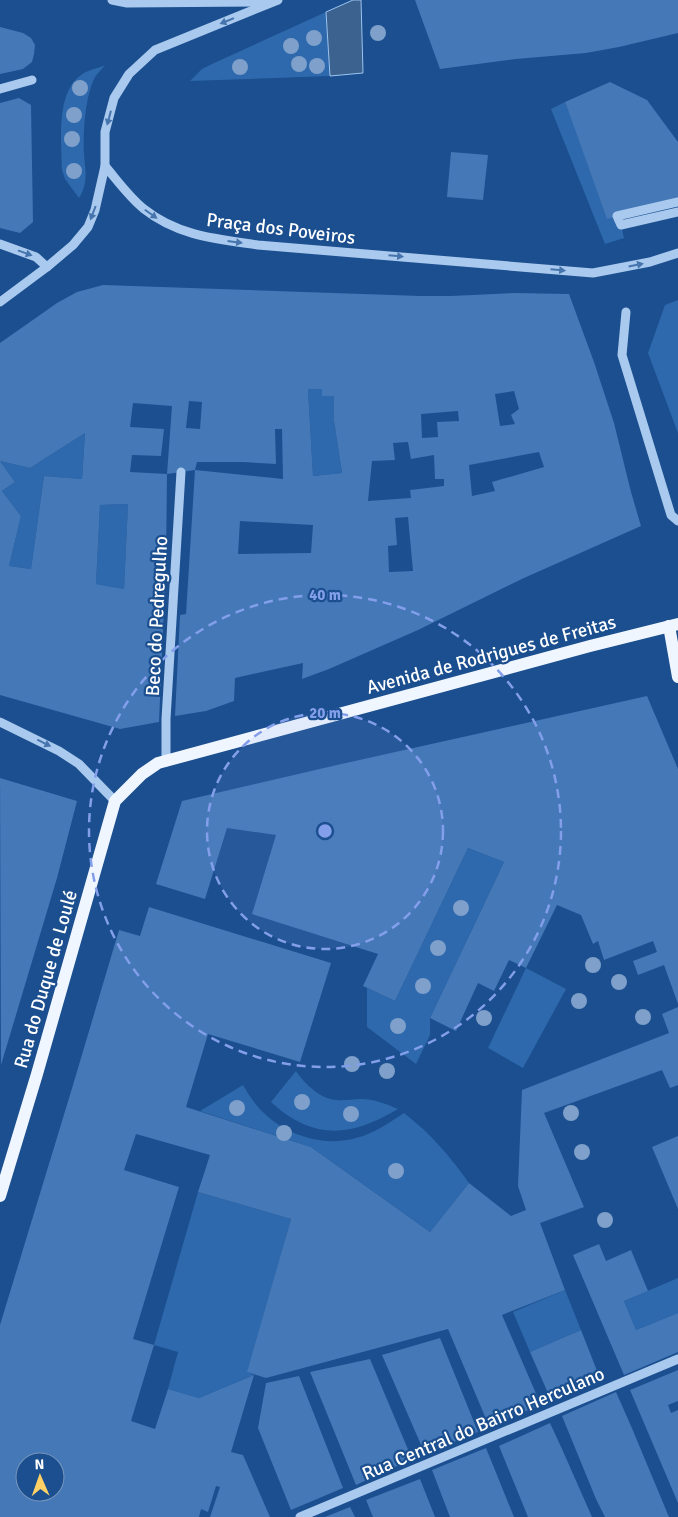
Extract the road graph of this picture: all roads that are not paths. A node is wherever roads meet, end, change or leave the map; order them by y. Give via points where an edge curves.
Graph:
1 (112, 0) edge
2 (275, 1) edge
3 (32, 80) dead end
4 (0, 89) edge
5 (105, 166) junction
6 (678, 202) edge
7 (678, 212) edge
8 (0, 244) edge
9 (678, 253) edge
10 (47, 267) junction
11 (0, 302) edge
12 (626, 312) dead end
13 (181, 472) dead end
14 (678, 521) edge
15 (674, 625) edge
16 (678, 677) edge
17 (0, 722) edge
18 (166, 762) junction
19 (115, 801) junction
20 (0, 1196) edge
21 (678, 1358) edge
22 (300, 1517) edge

1 - 2 street via 127,4
2 -> 5 street via 155,50 129,74 114,98 105,132
3 - 4 street
5 -> 9 street, Praça dos Poveiros via 143,208 163,222 209,238 258,245 593,273
5 -> 10 street via 88,227
6 - 7 street via 617,216 621,225
8 -> 10 street via 36,257
10 - 11 street
12 - 14 street via 622,355 671,515
13 - 18 street, Beco do Pedregulho
15 - 16 main road
15 - 18 main road, Avenida de Rodrigues de Freitas
17 -> 19 street via 78,764
18 - 19 main road, Avenida de Rodrigues de Freitas via 158,763 142,774
19 - 20 main road, Rua do Duque de Loulé
21 - 22 street, Rua Central do Bairro Herculano

